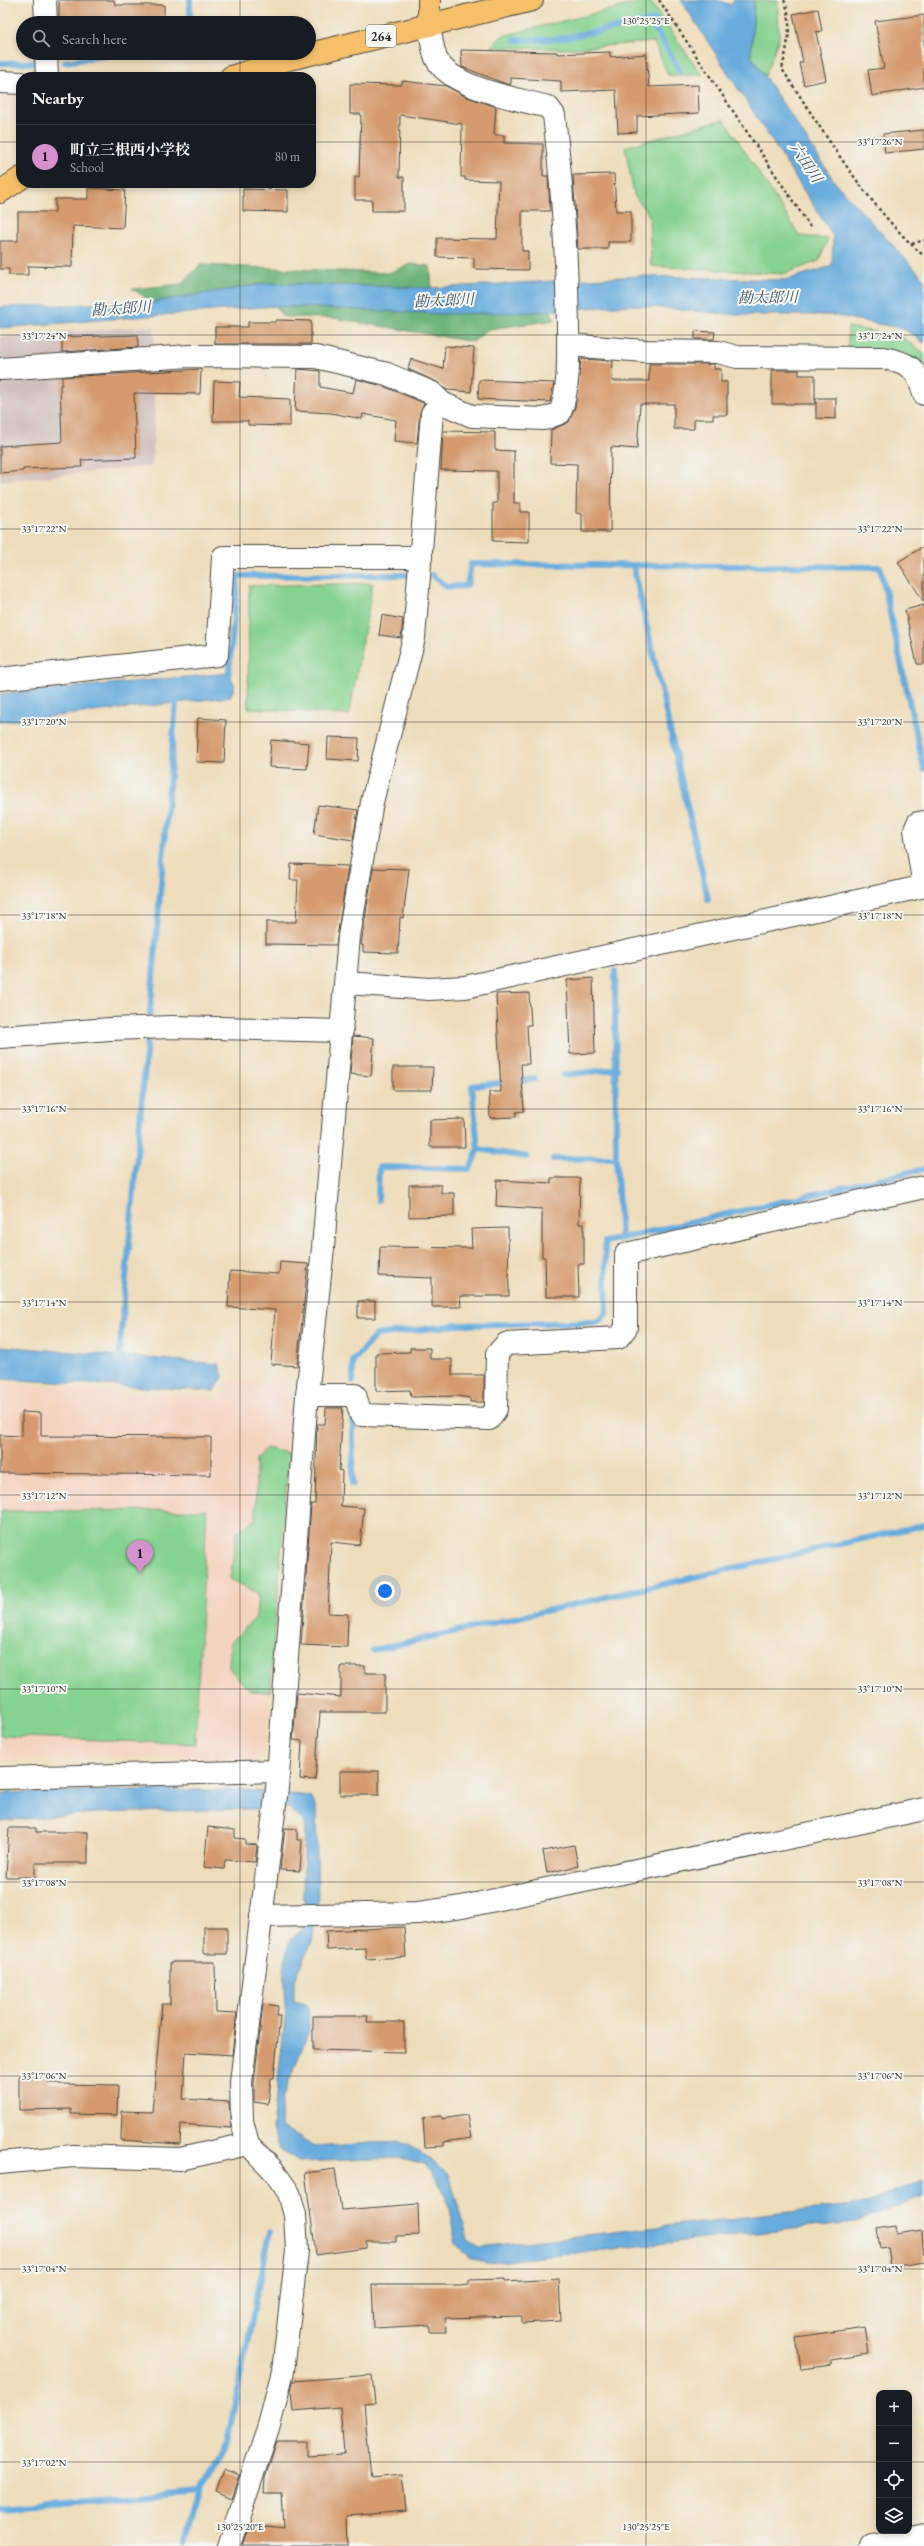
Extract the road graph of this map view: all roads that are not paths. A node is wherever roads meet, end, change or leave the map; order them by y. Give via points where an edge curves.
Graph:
1 (45, 0) edge
2 (429, 0) edge
3 (532, 0) edge
4 (46, 16) edge
5 (429, 25) junction
6 (316, 52) edge
7 (46, 60) edge
8 (285, 60) edge
9 (47, 72) edge
10 (247, 72) edge
11 (0, 82) edge
12 (16, 83) edge
13 (16, 181) edge
14 (0, 192) edge
15 (568, 345) junction
16 (0, 369) edge
17 (924, 394) edge
18 (442, 403) junction
19 (421, 557) junction
20 (0, 679) edge
21 (924, 822) edge
22 (346, 983) junction
23 (342, 1031) junction
24 (0, 1037) edge
25 (924, 1187) edge
26 (307, 1395) junction
27 (0, 1778) edge
28 (277, 1780) junction
29 (924, 1809) edge
30 (261, 1916) junction
31 (248, 2144) junction
32 (0, 2162) edge
33 (924, 2535) edge
34 (229, 2546) edge
35 (872, 2546) edge

1 - 4 street
2 - 5 main road
3 - 5 main road, 264
5 - 6 main road, 264
5 - 15 street via 437,58 446,71 468,84 548,107 554,115 567,270
7 - 9 street
8 - 10 main road, 264
11 - 12 street
13 - 14 main road
15 - 17 street via 645,351 718,352 736,357 901,360 914,370
15 - 18 street via 565,401 560,413 544,420 472,416
16 - 18 street via 190,356 316,357 388,374 432,393
18 - 19 street via 432,413
19 - 20 street via 223,557 217,655
19 - 22 street via 414,638 372,802 349,936
21 - 22 street via 918,823 915,830 923,881 921,887 465,987 429,989
22 - 23 street
23 - 24 street via 172,1027
23 - 26 street
25 - 26 street via 626,1254 626,1328 618,1338 506,1344 497,1354 496,1409 489,1419 362,1415 355,1396
26 - 28 street
27 - 28 street
28 - 30 street
29 - 30 street via 462,1908 418,1913
30 - 31 street via 241,2082 242,2120
31 - 32 street via 180,2160 73,2156
31 - 34 street via 273,2170 289,2193 295,2215 297,2251 283,2371 270,2422
33 - 35 street

